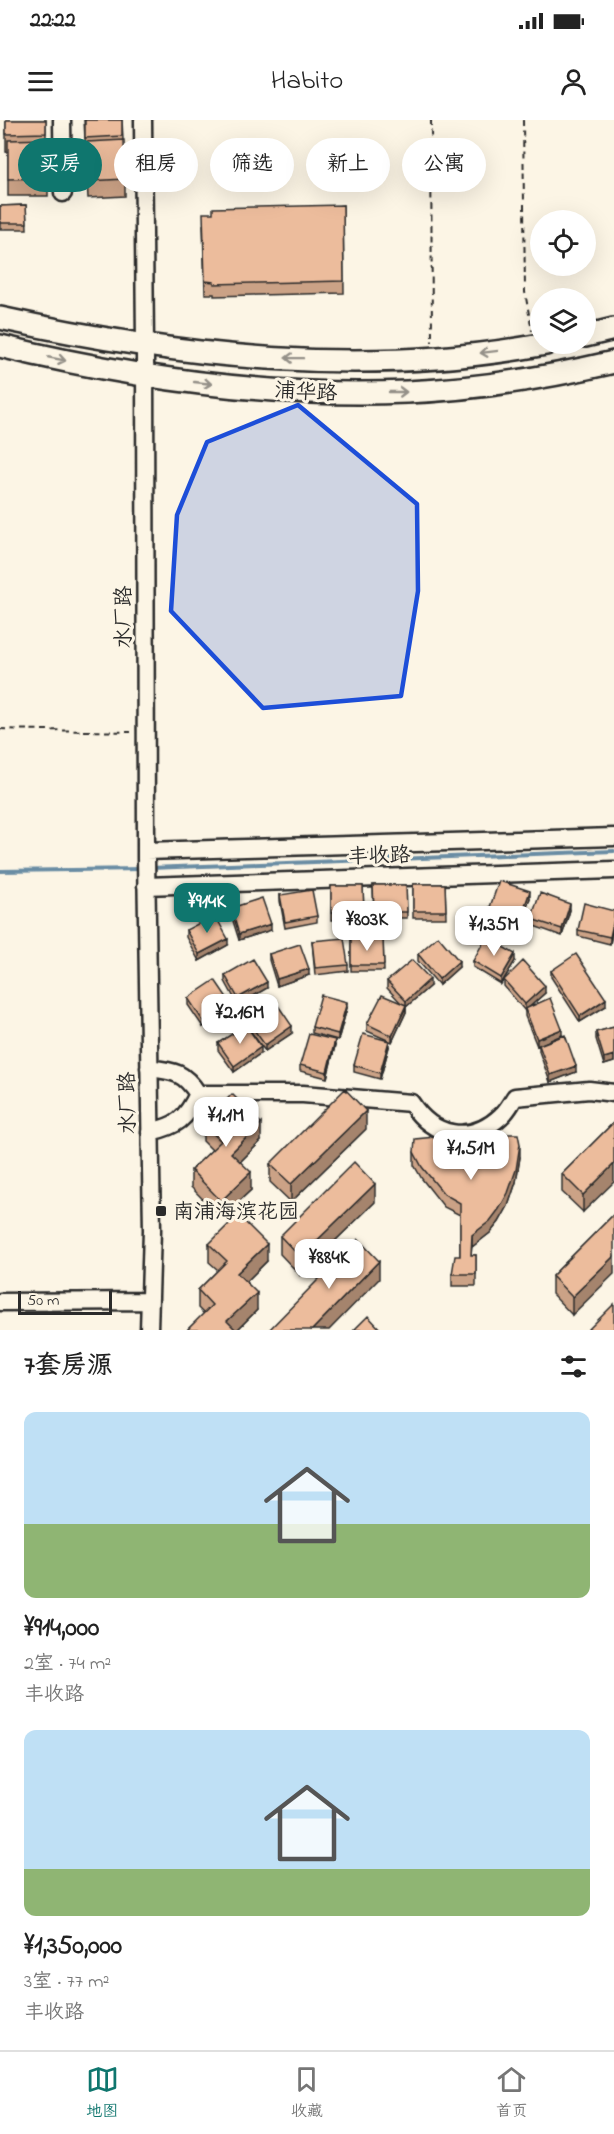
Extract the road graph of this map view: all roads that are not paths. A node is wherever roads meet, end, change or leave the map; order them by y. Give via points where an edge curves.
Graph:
1 (62, 120) edge
2 (142, 120) edge
3 (63, 193) dead end
4 (0, 318) edge
5 (614, 329) edge
6 (596, 333) edge
7 (145, 345) junction
8 (530, 345) edge
9 (0, 346) edge
10 (614, 362) edge
11 (145, 376) junction
12 (614, 837) edge
13 (146, 867) junction
14 (614, 870) edge
15 (149, 1068) junction
16 (614, 1093) edge
17 (198, 1094) junction
18 (150, 1132) junction
19 (150, 1301) junction
20 (0, 1302) edge
21 (149, 1330) edge

1 - 3 street
2 - 7 street
4 - 7 main road, 浦华路
5 - 6 main road
8 -> 7 main road, 浦华路 via 432,357 361,360 273,358
7 - 11 street, 水厂路
9 -> 11 main road, 浦华路
11 -> 10 main road, 浦华路 via 304,391 407,392 491,385
11 - 13 street, 水厂路
12 - 13 street
13 - 14 street, 丰收路
13 - 15 street, 水厂路
15 - 17 street via 180,1074
15 - 18 street, 水厂路
16 - 17 street via 589,1090 515,1097 502,1116 468,1134 439,1130 417,1113 411,1103 303,1094
17 - 18 street via 179,1121
18 - 19 street, 水厂路
19 - 20 street
19 - 21 street, 水厂路

